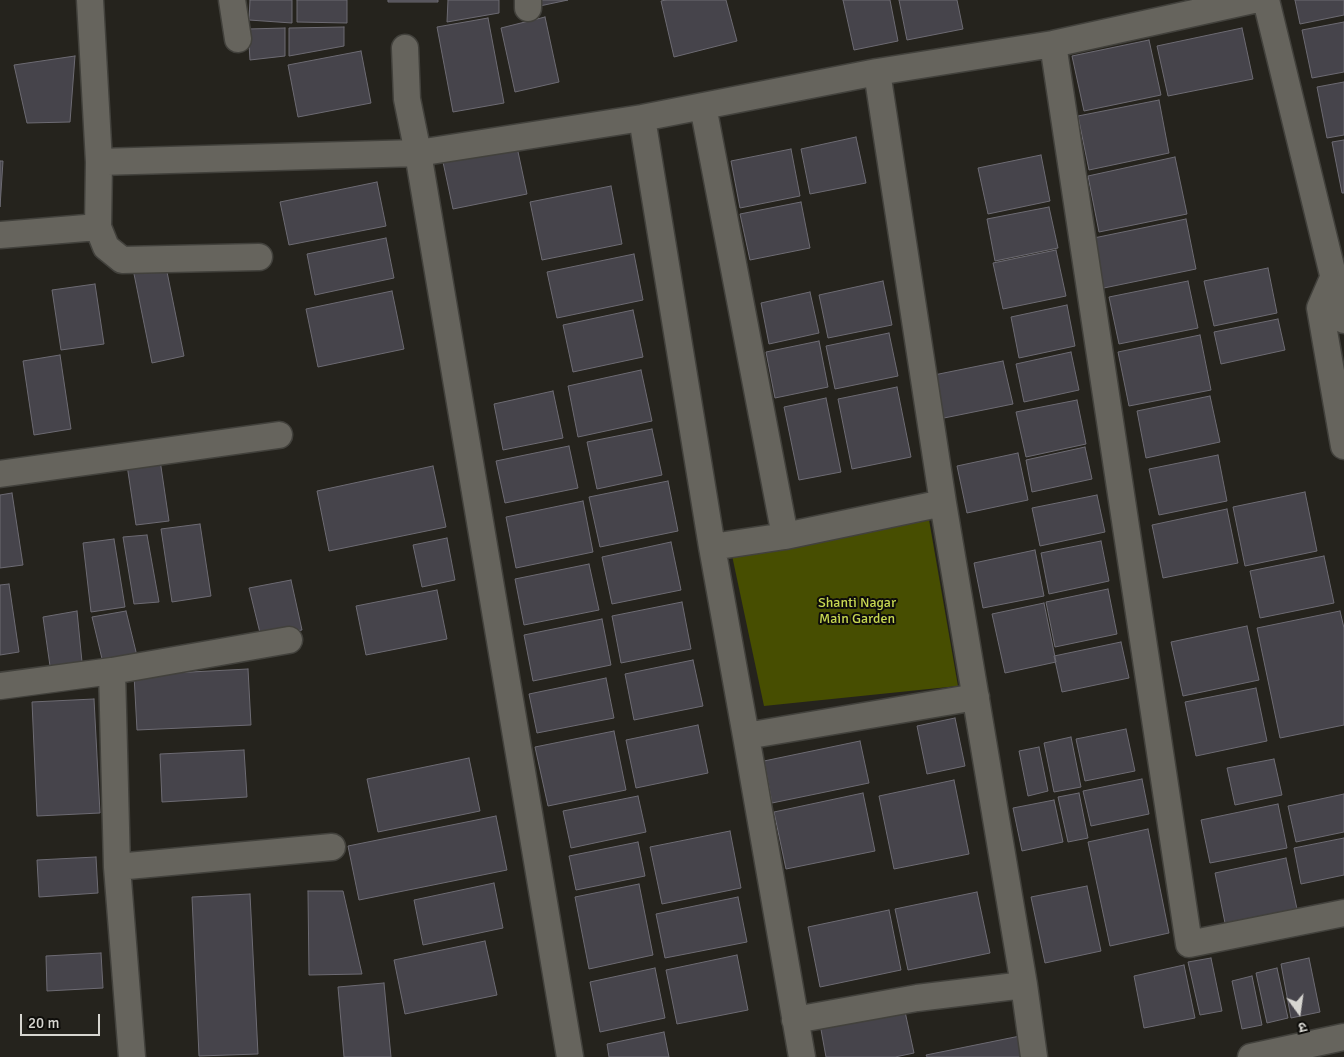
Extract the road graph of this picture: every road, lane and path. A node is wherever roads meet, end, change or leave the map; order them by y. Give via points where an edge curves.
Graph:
1 (90, 0) edge
2 (232, 0) edge
3 (1253, 0) edge
4 (1266, 0) edge
5 (238, 38) dead end
6 (1053, 44) junction
7 (405, 48) dead end
8 (877, 72) junction
9 (703, 106) junction
10 (642, 118) junction
11 (418, 154) junction
12 (99, 162) junction
13 (98, 227) junction
14 (0, 236) edge
15 (259, 257) dead end
16 (1333, 278) junction
17 (1344, 320) edge
18 (279, 435) dead end
19 (1344, 446) edge
20 (0, 474) edge
21 (943, 503) junction
22 (785, 536) junction
23 (712, 547) junction
24 (289, 640) dead end
25 (112, 671) junction
26 (0, 686) edge
27 (976, 697) junction
28 (746, 736) junction
29 (332, 847) dead end
30 (117, 867) junction
31 (1344, 913) edge
32 (1024, 985) junction
33 (795, 1020) junction
34 (1339, 1044) edge
35 (132, 1057) edge
36 (570, 1057) edge
37 (802, 1057) edge
38 (1034, 1057) edge
39 (1250, 1057) edge

1 - 12 street
2 - 5 street
3 - 6 street
4 - 16 street
6 - 8 street
6 - 31 street via 1189,944
7 - 11 street via 407,99
8 - 9 street
8 - 21 street
9 - 10 street
9 - 22 street
10 - 11 street
10 - 23 street
11 - 12 street
11 - 36 street
12 - 13 street
13 - 14 street
13 - 15 street via 106,247 122,260
16 - 17 street
16 - 19 street via 1320,308
18 - 20 street
21 - 22 street
21 - 27 street
22 - 23 street
23 - 28 street
24 - 25 street
25 - 26 street
25 - 30 street
27 - 28 street
27 - 32 street
28 - 33 street
29 - 30 street
30 - 35 street
32 - 33 street via 917,998
32 - 38 street
33 - 37 street
34 - 39 street

